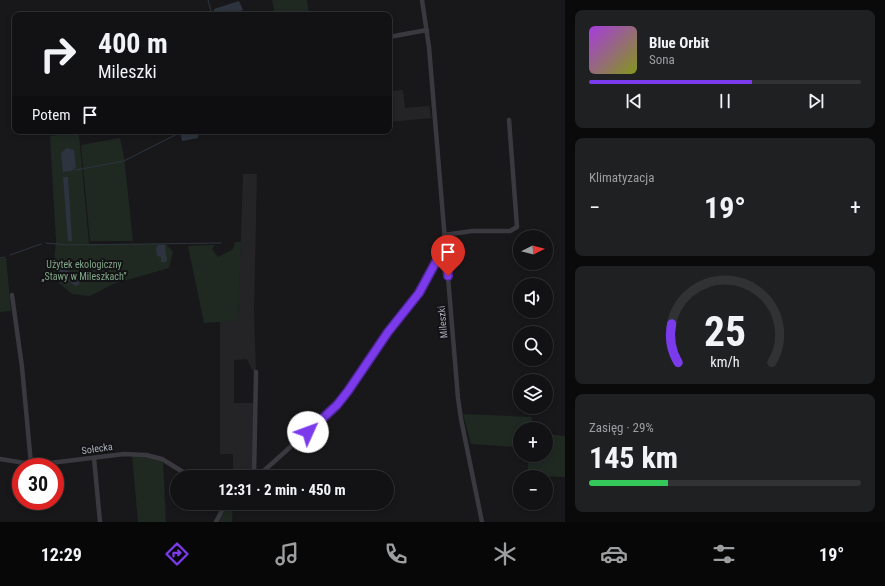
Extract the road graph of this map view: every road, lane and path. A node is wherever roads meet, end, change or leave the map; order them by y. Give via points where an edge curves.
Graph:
1 (422, 0) edge
2 (427, 30) junction
3 (392, 36) edge
4 (509, 120) dead end
5 (444, 234) junction
6 (445, 245) junction
7 (12, 295) dead end
8 (256, 372) dead end
9 (0, 458) edge
10 (30, 458) edge
11 (94, 458) junction
12 (12, 460) edge
13 (64, 461) edge
14 (179, 470) edge
15 (254, 470) edge
16 (265, 470) edge
17 (222, 510) edge
18 (100, 522) edge
19 (216, 522) edge
20 (482, 522) edge

1 - 2 street, Mileszki
2 - 3 street
2 - 5 street, Mileszki
4 - 5 street via 517,226 510,231
5 - 6 street, Mileszki
6 - 16 street via 419,293 340,401
6 - 20 street, Mileszki via 461,420
7 - 10 street
8 - 15 street
9 - 12 street, Sołecka
11 - 13 street, Sołecka
11 - 14 street, Sołecka via 124,454 153,456
11 - 18 street
17 - 19 street

